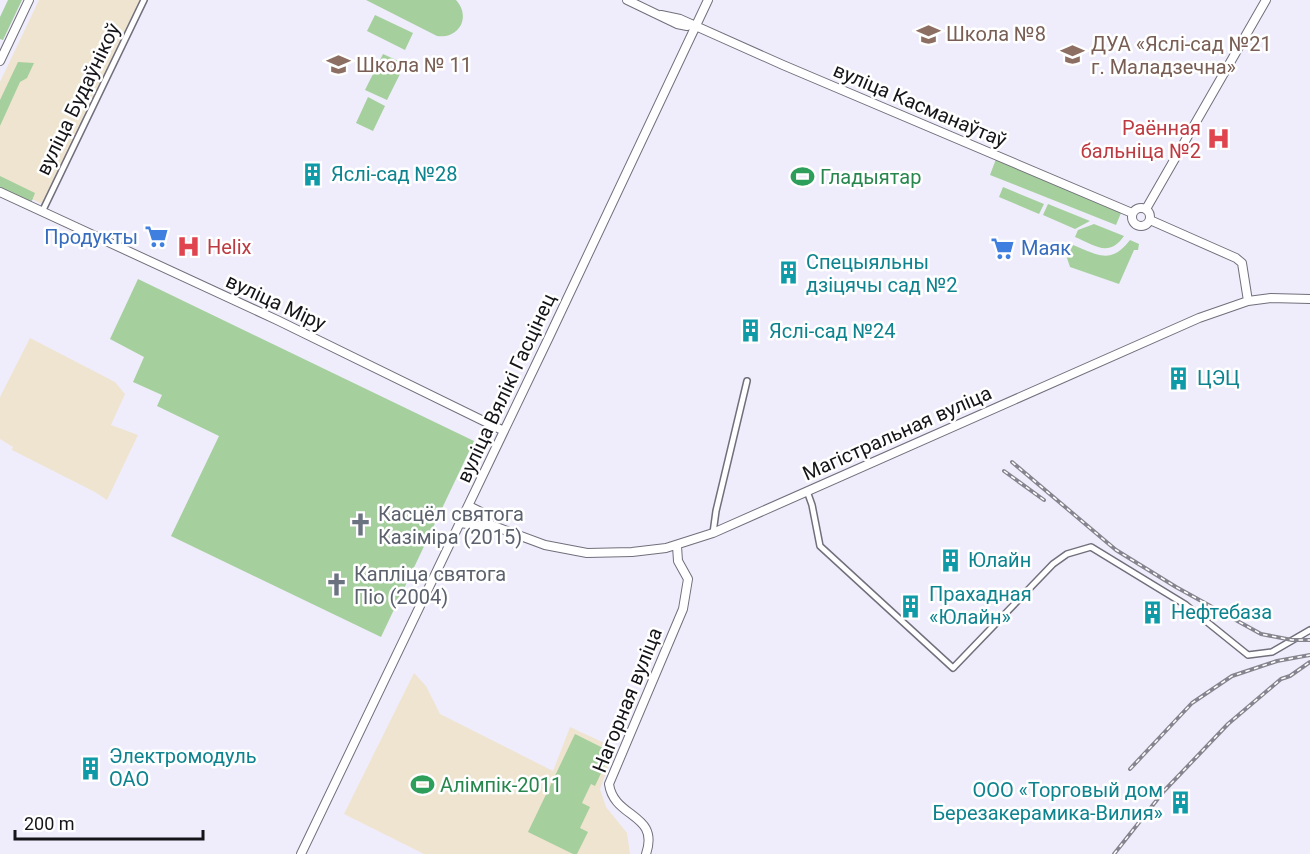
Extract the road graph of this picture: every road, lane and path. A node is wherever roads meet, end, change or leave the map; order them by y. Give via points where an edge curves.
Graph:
1 (29, 0) edge
2 (144, 0) edge
3 (627, 0) edge
4 (708, 0) edge
5 (1266, 0) edge
6 (695, 27) junction
7 (0, 61) edge
8 (0, 192) edge
9 (1146, 209) junction
10 (42, 212) junction
11 (1132, 213) junction
12 (1150, 220) junction
13 (1310, 299) edge
14 (1248, 301) junction
15 (747, 381) dead end
16 (504, 431) junction
17 (807, 492) junction
18 (469, 506) junction
19 (461, 523) junction
20 (491, 525) junction
21 (713, 533) junction
22 (676, 546) junction
23 (1310, 630) edge
24 (301, 854) edge
25 (646, 854) edge

1 - 7 main road
2 - 10 street, вуліца Будаўнікоў
3 - 6 main road, вуліца Касманаўтаў
4 - 6 main road, вуліца Вялікі Гасцінец
5 - 9 main road
6 - 11 main road, вуліца Касманаўтаў
6 - 16 main road, вуліца Вялікі Гасцінец
8 - 10 main road, вуліца Міру
9 - 11 main road via 1138,208
9 - 12 main road
10 - 16 main road, вуліца Міру via 277,320
11 - 12 main road via 1136,226 1145,226
12 - 14 main road via 1236,258 1242,263
13 - 14 main road, Магістральная вуліца
14 - 17 main road, Магістральная вуліца via 1199,318
15 - 21 street
16 - 18 main road, вуліца Вялікі Гасцінец
17 - 21 main road, Магістральная вуліца
17 - 23 street via 820,546 953,669 1053,564 1067,554 1091,547 1186,605 1248,655 1272,652
18 - 19 main road, вуліца Вялікі Гасцінец
18 - 20 main road via 484,514
19 - 20 main road
19 - 24 main road, вуліца Вялікі Гасцінец
20 - 22 main road, Магістральная вуліца via 545,545 587,553
21 - 22 main road, Магістральная вуліца
22 - 25 main road, Нагорная вуліца via 678,561 688,579 683,609 609,784 616,803 646,828

